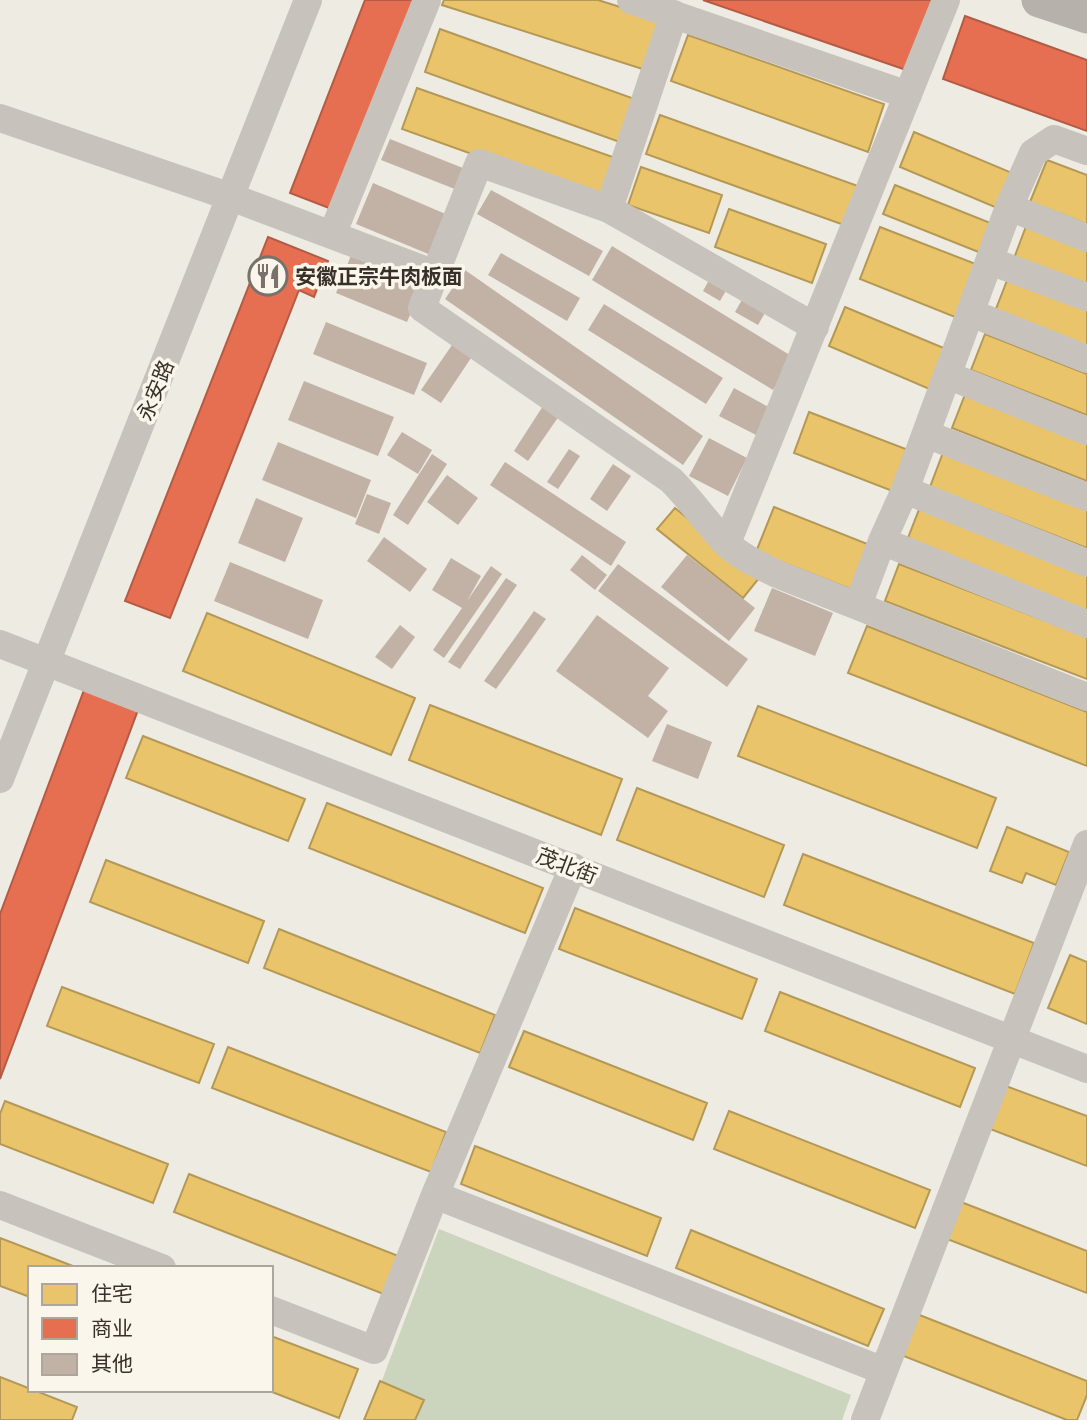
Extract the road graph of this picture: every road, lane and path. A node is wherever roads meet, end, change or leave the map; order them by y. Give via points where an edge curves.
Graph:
1 (308, 0) edge
2 (427, 0) edge
3 (631, 0) edge
4 (946, 0) edge
5 (1039, 0) edge
6 (674, 14) junction
7 (1087, 16) edge
8 (908, 95) junction
9 (0, 118) edge
10 (1087, 150) edge
11 (231, 197) junction
12 (1009, 208) junction
13 (608, 209) junction
14 (332, 235) junction
15 (1087, 238) edge
16 (990, 261) junction
17 (435, 274) junction
18 (1087, 297) edge
19 (971, 313) junction
20 (815, 327) junction
21 (1087, 359) edge
22 (947, 375) junction
23 (1087, 431) edge
24 (926, 434) junction
25 (905, 490) junction
26 (1087, 497) edge
27 (881, 541) junction
28 (727, 543) junction
29 (1087, 563) edge
30 (858, 606) junction
31 (1087, 624) edge
32 (0, 644) edge
33 (47, 661) junction
34 (1087, 697) edge
35 (0, 779) edge
36 (1087, 844) edge
37 (573, 867) junction
38 (1012, 1039) junction
39 (1087, 1069) edge
40 (435, 1195) junction
41 (0, 1205) edge
42 (157, 1266) edge
43 (273, 1311) edge
44 (884, 1371) junction
45 (865, 1420) edge

1 - 11 street, 永安路
2 - 14 street
3 - 6 street
4 - 8 street
5 - 7 main road
6 - 8 street
6 - 13 street
8 - 20 street
9 - 11 street
10 - 12 street via 1054,139 1033,153
11 - 14 street
11 - 33 street, 永安路
12 - 15 street
12 - 16 street
13 - 17 street via 479,163
13 - 20 street
14 - 17 street
16 - 18 street
16 - 19 street
17 - 28 street via 422,307 671,480
19 - 21 street
19 - 22 street
20 - 28 street
22 - 23 street
22 - 24 street
24 - 25 street
24 - 26 street
25 - 27 street
25 - 29 street
27 - 30 street
27 - 31 street
28 - 30 street via 777,574
30 - 34 street
32 - 33 street, 茂北街
33 - 35 street, 永安路
33 - 37 street, 茂北街
36 - 38 street
37 - 38 street, 茂北街
37 - 40 street
38 - 39 street, 茂北街
38 - 44 street
40 - 43 street via 374,1350
40 - 44 street
41 - 42 street
44 - 45 street

